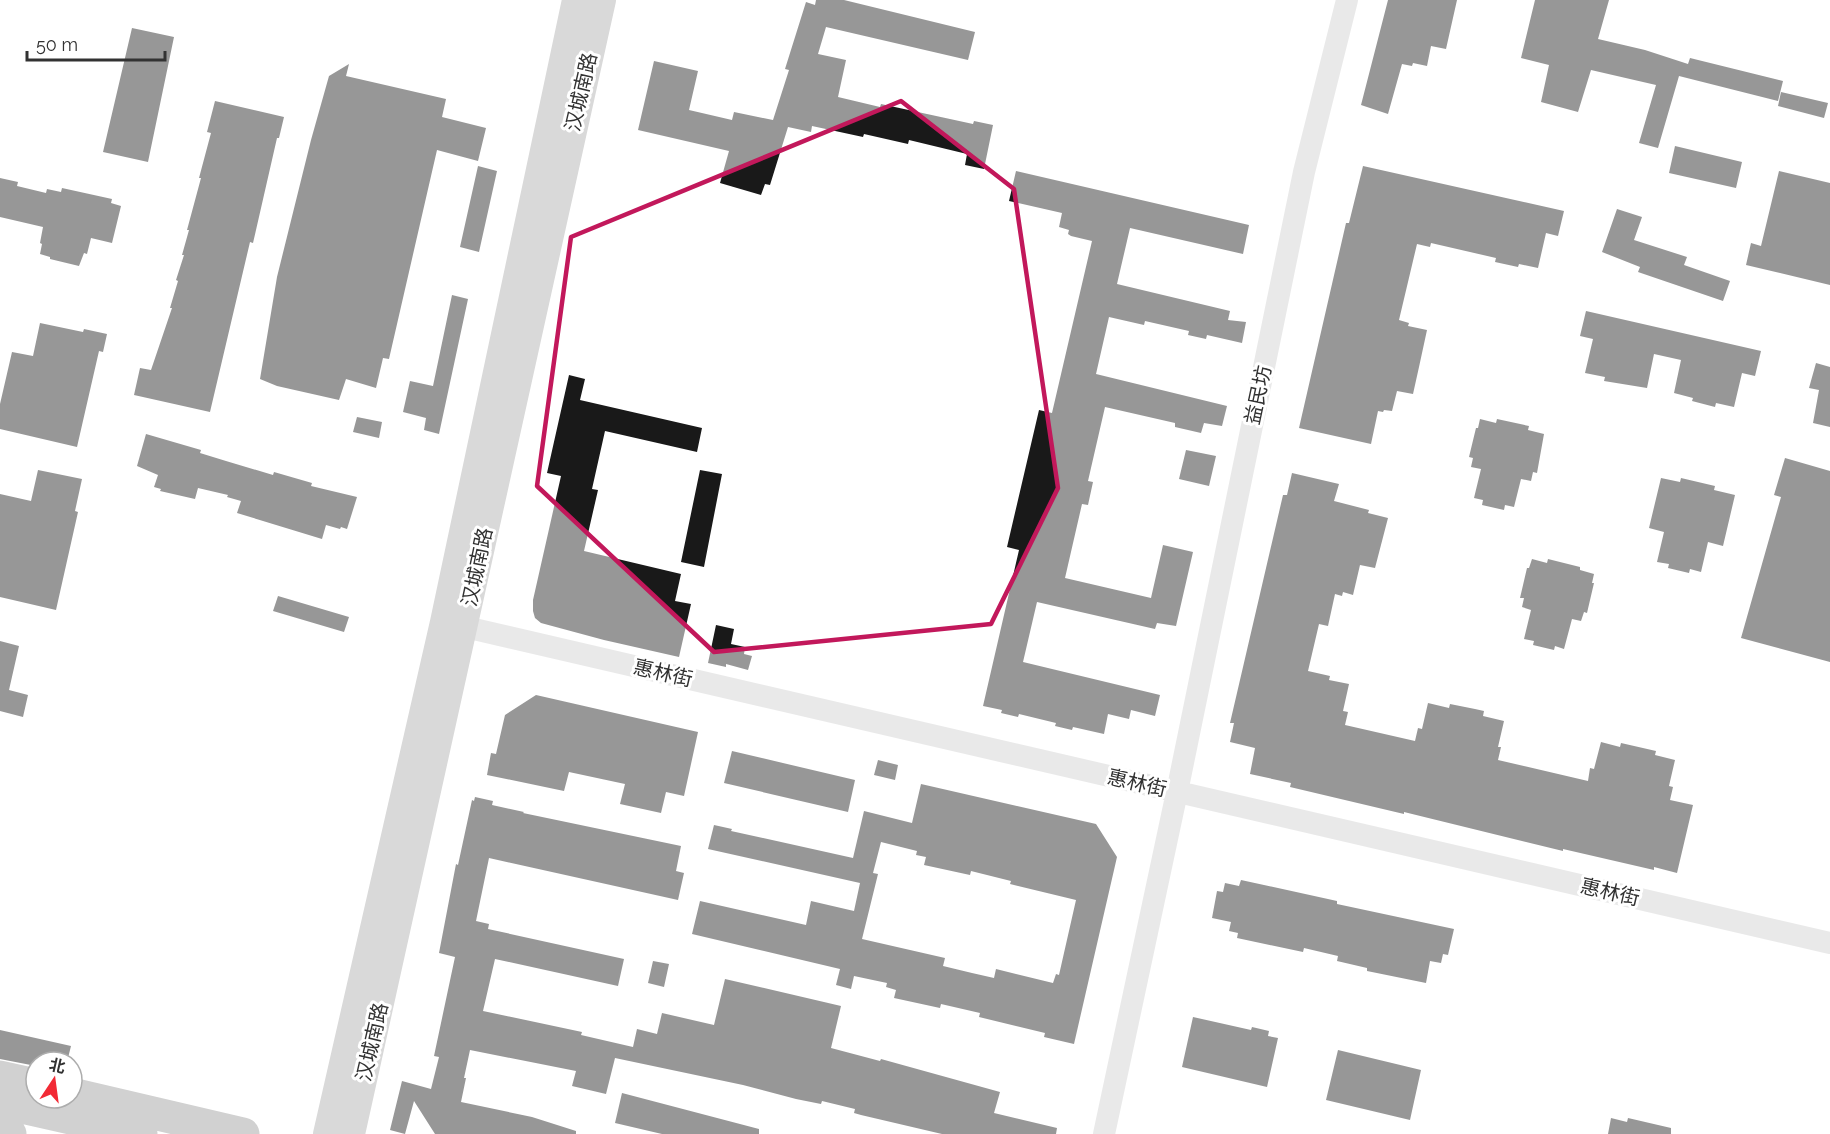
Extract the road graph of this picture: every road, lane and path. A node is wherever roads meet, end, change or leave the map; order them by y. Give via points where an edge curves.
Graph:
1 (576, 0) edge
2 (602, 0) edge
3 (1347, 0) edge
4 (454, 624) junction
5 (1177, 792) junction
6 (1830, 943) edge
7 (0, 1077) edge
8 (24, 1082) edge
9 (84, 1097) edge
10 (0, 1102) edge
11 (0, 1132) edge
12 (10, 1134) edge
13 (141, 1134) edge
14 (243, 1134) edge
15 (327, 1134) edge
16 (351, 1134) edge
17 (1104, 1134) edge

1 - 4 main road, 汉城南路
2 - 4 main road, 汉城南路
3 - 5 street, 益民坊 via 1304,172
4 - 5 street, 惠林街
4 - 15 main road, 汉城南路
4 - 16 main road, 汉城南路
5 - 6 street, 惠林街
5 - 17 street, 益民坊
7 - 8 highway
9 - 14 highway
10 - 13 highway
11 - 12 highway

